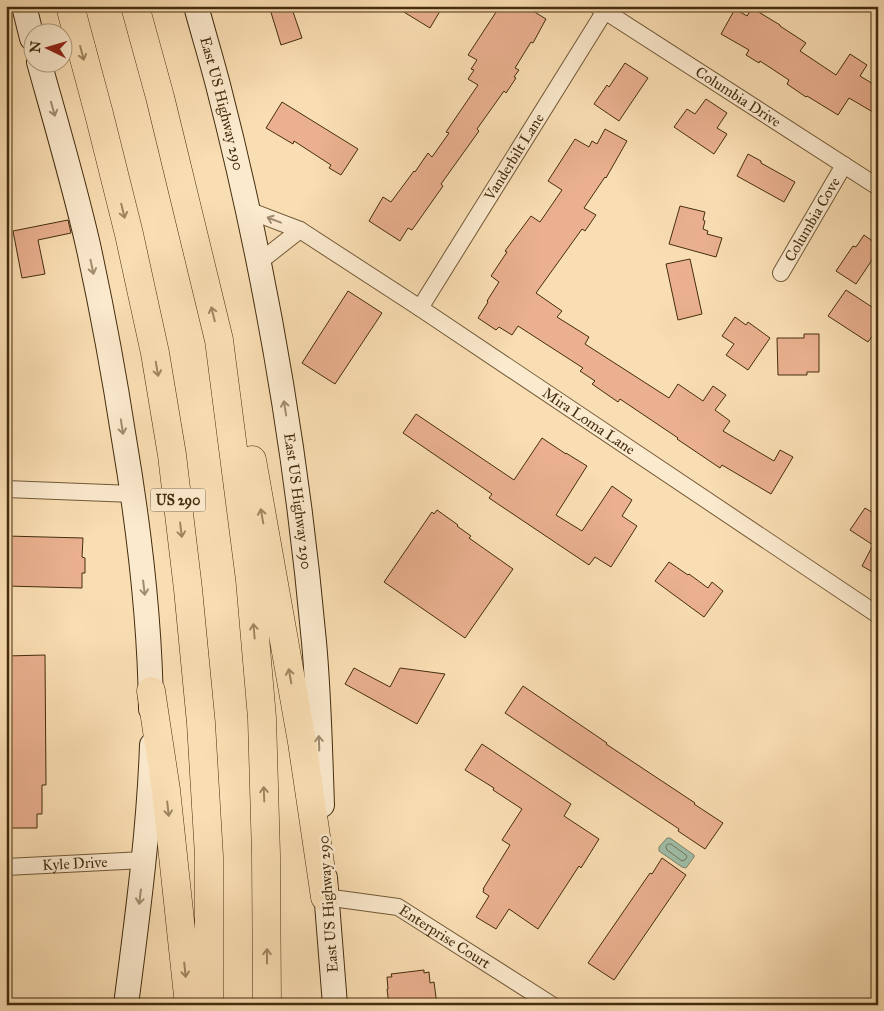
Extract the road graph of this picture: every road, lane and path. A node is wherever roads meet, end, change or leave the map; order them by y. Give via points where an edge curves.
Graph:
1 (24, 6) edge
2 (70, 6) edge
3 (134, 6) edge
4 (196, 6) edge
5 (603, 8) edge
6 (28, 22) edge
7 (42, 72) edge
8 (844, 165) junction
9 (878, 187) edge
10 (248, 210) junction
11 (300, 230) junction
12 (258, 263) junction
13 (781, 273) dead end
14 (420, 308) junction
15 (219, 340) junction
16 (6, 489) edge
17 (134, 494) junction
18 (878, 615) edge
19 (151, 691) junction
20 (144, 860) junction
21 (6, 867) edge
22 (325, 897) junction
23 (126, 1005) edge
24 (189, 1005) edge
25 (209, 1005) edge
26 (267, 1005) edge
27 (335, 1005) edge
28 (552, 1005) edge

1 - 6 main road
2 -> 25 highway, US 290 via 129,234 172,456 201,723 209,856
15 -> 3 highway via 160,98
4 - 10 main road, East US Highway 290
5 - 8 street, Columbia Drive
5 - 14 street, Vanderbilt Lane
7 -> 17 main road via 88,244
8 - 9 street, Columbia Drive
8 - 13 street, Columbia Cove
11 -> 10 street, Mira Loma Lane
10 - 12 main road, East US Highway 290
11 - 12 street
11 - 14 street, Mira Loma Lane
22 -> 12 main road, East US Highway 290 via 314,644 307,567 273,334
14 - 18 street, Mira Loma Lane
22 -> 15 highway via 302,742 253,464
26 -> 15 highway via 262,718 250,580
16 - 17 street
17 -> 19 main road via 146,598
19 - 20 main road via 151,756
19 -> 24 highway via 166,790
20 - 21 street, Kyle Drive
20 -> 23 main road
22 - 27 main road, East US Highway 290
22 - 28 street, Enterprise Court via 398,907

